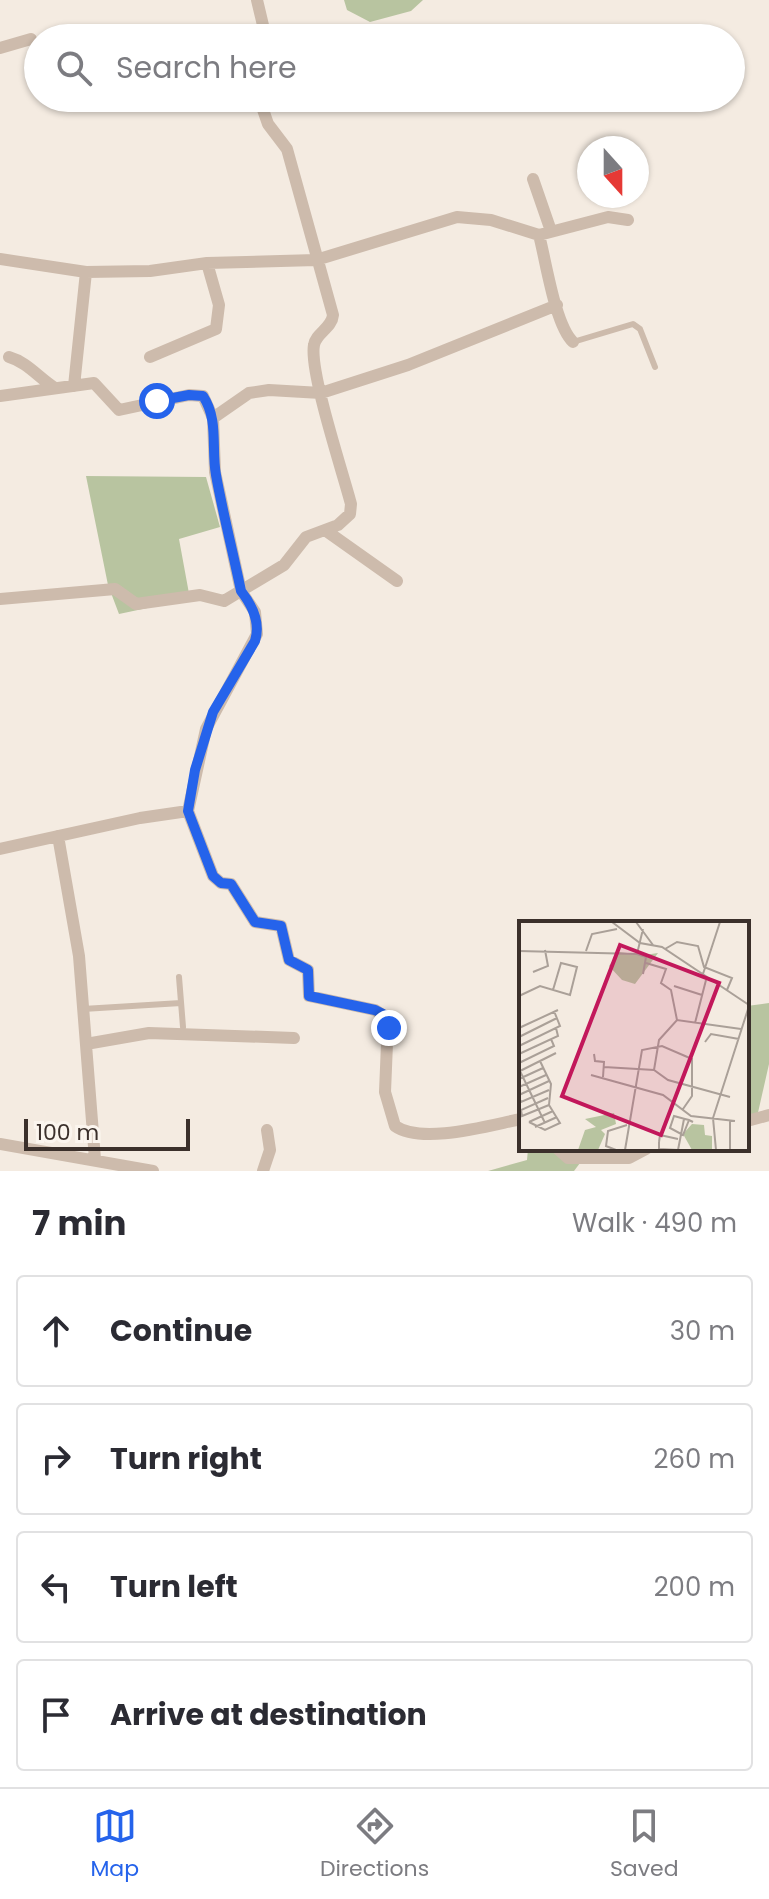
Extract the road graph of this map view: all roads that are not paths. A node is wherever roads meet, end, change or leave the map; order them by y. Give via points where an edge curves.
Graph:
1 (257, 0) edge
2 (263, 24) edge
3 (24, 41) edge
4 (0, 48) edge
5 (264, 112) edge
6 (533, 179) dead end
7 (628, 220) dead end
8 (545, 233) junction
9 (0, 259) edge
10 (316, 260) junction
11 (207, 263) junction
12 (86, 272) junction
13 (557, 305) junction
14 (573, 342) joint
15 (9, 357) dead end
16 (150, 357) dead end
17 (655, 367) dead end
18 (74, 386) junction
19 (55, 388) junction
20 (321, 393) junction
21 (0, 396) edge
22 (213, 418) junction
23 (325, 530) junction
24 (397, 581) dead end
25 (241, 591) junction
26 (0, 599) edge
27 (188, 811) junction
28 (58, 836) junction
29 (0, 849) edge
30 (179, 977) dead end
31 (181, 1003) junction
32 (83, 1009) junction
33 (183, 1027) dead end
34 (294, 1038) dead end
35 (86, 1044) junction
36 (769, 1115) edge
37 (519, 1119) edge
38 (749, 1120) edge
39 (267, 1130) dead end
40 (0, 1144) edge
41 (560, 1151) edge
42 (95, 1159) junction
43 (629, 1164) edge
44 (134, 1169) edge
45 (153, 1171) edge
46 (263, 1171) edge

1 - 2 street
3 - 4 street
5 - 10 street via 287,149
6 - 8 street
7 - 8 street via 608,217
8 - 10 street via 457,217
8 - 13 street
9 - 12 street
10 - 11 street
10 - 20 street via 333,319 314,346
11 - 12 street
11 - 16 street via 219,305 216,329
12 - 18 street
13 - 14 street
13 - 20 street via 408,365
14 - 17 lane via 633,324
15 - 19 street
18 - 19 street
18 - 22 street via 97,385 119,410 203,396
19 - 21 street
20 - 22 street via 249,393
20 - 23 street via 351,504 344,522
22 - 25 street via 215,472
23 - 24 street
23 - 25 street via 306,537 284,565
25 - 26 street via 224,601 200,595 136,604 115,589
25 - 27 street via 255,612 257,634 206,729
27 - 28 street
27 - 37 street via 213,876 231,884 255,922 281,926 289,960 308,970 309,996 362,1006 388,1019 385,1092 395,1126 434,1133
28 - 29 street
28 - 32 street
30 - 31 lane
31 - 32 lane
31 - 33 lane
32 - 35 street
34 - 35 street via 149,1033
35 - 42 street
36 - 38 street
39 - 46 street via 270,1157
40 - 42 street
41 - 43 street via 568,1158
42 - 44 street
44 - 45 street

